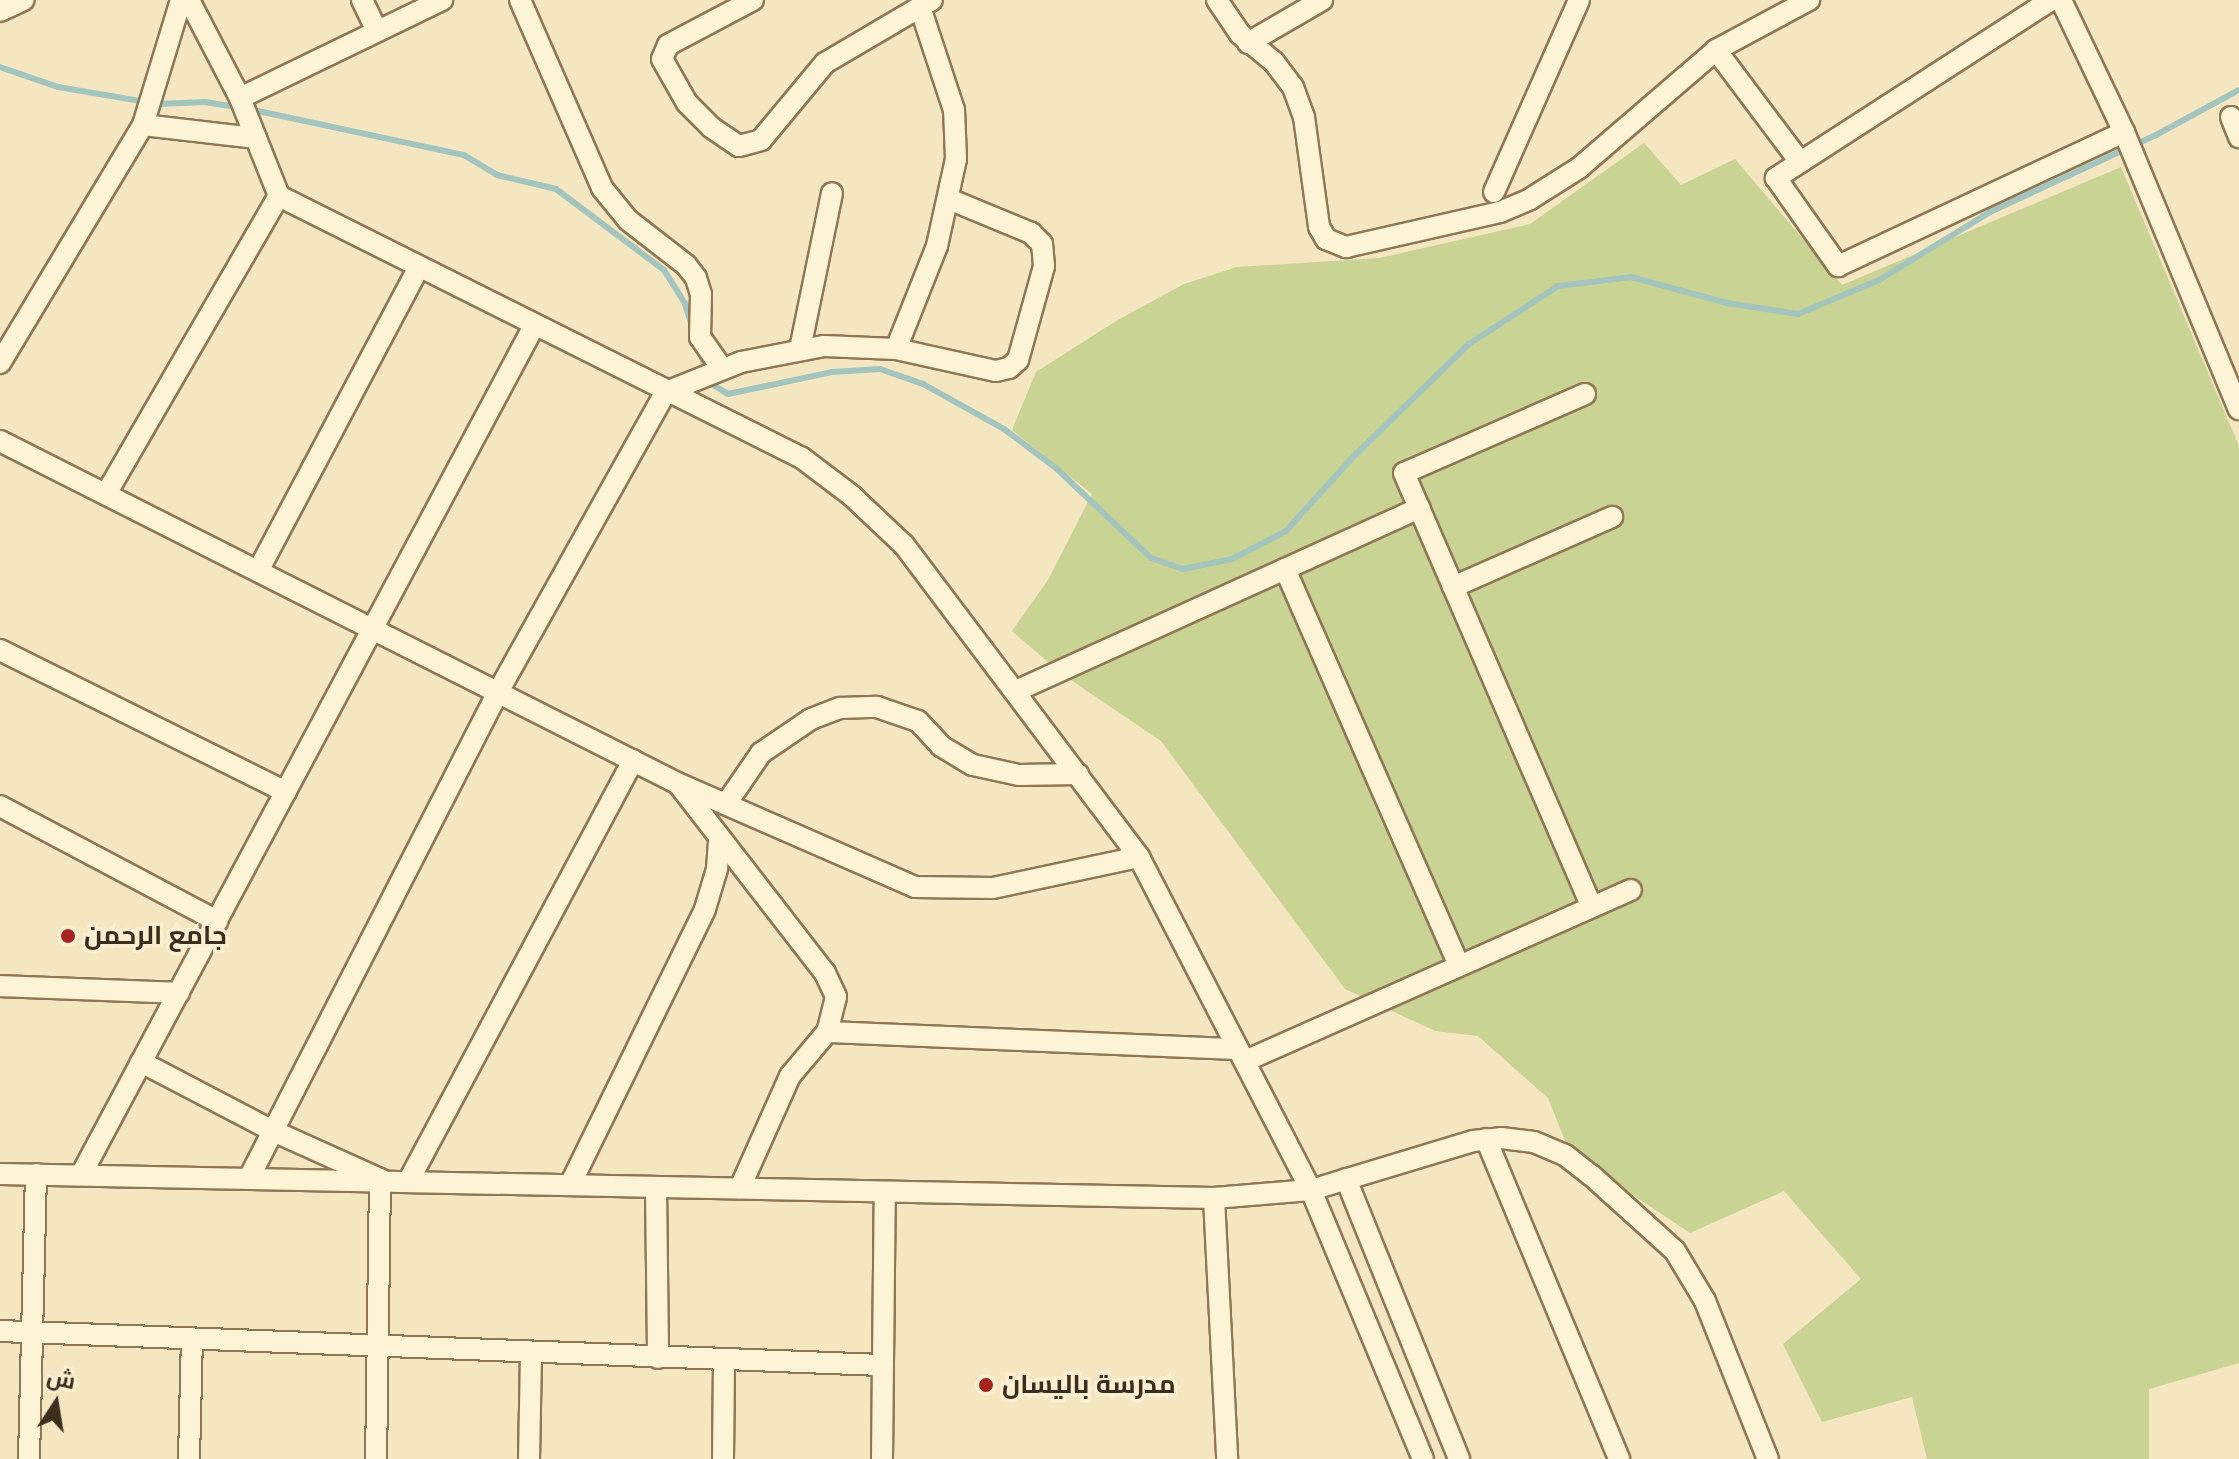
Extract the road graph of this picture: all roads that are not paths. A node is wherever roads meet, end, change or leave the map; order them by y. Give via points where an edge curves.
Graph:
1 (24, 0) edge
2 (181, 0) edge
3 (189, 0) edge
4 (362, 0) edge
5 (442, 0) edge
6 (520, 0) edge
7 (753, 0) edge
8 (1217, 0) edge
9 (1322, 0) edge
10 (1579, 0) edge
11 (1809, 0) edge
12 (2051, 0) edge
13 (2061, 0) edge
14 (926, 3) edge
15 (0, 11) edge
16 (377, 31) junction
17 (1248, 43) junction
18 (1716, 50) junction
19 (240, 98) junction
20 (2231, 117) dead end
21 (143, 125) junction
22 (2124, 132) junction
23 (2239, 137) edge
24 (256, 138) junction
25 (1800, 162) junction
26 (1494, 192) dead end
27 (832, 193) dead end
28 (279, 196) junction
29 (949, 199) junction
30 (419, 267) junction
31 (534, 326) junction
32 (800, 349) junction
33 (896, 349) junction
34 (0, 363) edge
35 (722, 369) junction
36 (666, 392) junction
37 (1585, 394) dead end
38 (2239, 409) edge
39 (0, 441) edge
40 (106, 494) junction
41 (1419, 508) junction
42 (1612, 517) dead end
43 (1285, 569) junction
44 (258, 571) junction
45 (1453, 587) junction
46 (373, 629) junction
47 (2, 658) edge
48 (1016, 691) junction
49 (498, 692) junction
50 (633, 760) junction
51 (1078, 774) junction
52 (677, 783) junction
53 (286, 792) junction
54 (726, 804) junction
55 (0, 806) edge
56 (719, 838) junction
57 (1139, 857) junction
58 (1631, 890) dead end
59 (1592, 907) junction
60 (217, 921) junction
61 (1459, 966) junction
62 (0, 986) edge
63 (179, 993) junction
64 (827, 1032) junction
65 (1241, 1055) junction
66 (141, 1062) junction
67 (271, 1130) junction
68 (1486, 1139) junction
69 (0, 1174) edge
70 (36, 1174) junction
71 (81, 1175) junction
72 (249, 1178) junction
73 (380, 1179) junction
74 (1346, 1179) junction
75 (408, 1182) junction
76 (570, 1185) junction
77 (656, 1187) junction
78 (740, 1188) junction
79 (1311, 1190) junction
80 (885, 1192) junction
81 (1214, 1198) junction
82 (0, 1331) edge
83 (32, 1332) junction
84 (192, 1339) junction
85 (377, 1346) junction
86 (531, 1352) junction
87 (658, 1358) junction
88 (724, 1360) junction
89 (883, 1365) junction
90 (29, 1459) edge
91 (189, 1459) edge
92 (376, 1459) edge
93 (529, 1459) edge
94 (723, 1459) edge
95 (882, 1459) edge
96 (1227, 1459) edge
97 (1423, 1459) edge
98 (1459, 1459) edge
99 (1619, 1459) edge
100 (1768, 1459) edge

1 - 15 street
2 - 21 street
3 - 19 street
4 - 16 street
5 - 16 street
6 - 35 street via 602,188 628,220 696,278 700,337
7 - 14 street via 668,45 662,59 687,103 739,146 761,140 825,63
8 - 17 street
9 - 17 street
10 - 26 street
11 - 18 street
12 - 25 street
13 - 22 street
14 - 29 street via 954,110 956,159
16 - 19 street
17 - 18 street via 1274,62 1293,87 1304,117 1319,227 1332,243 1346,247 1492,214 1530,199 1579,168
18 - 25 street
19 - 24 street
20 - 23 street
21 - 24 street
21 - 34 street
22 - 25 street via 1838,266 1776,178
22 - 38 street
24 - 28 street
27 - 32 street
28 - 30 street
28 - 40 street
29 - 33 street via 927,275
29 - 33 street via 1031,233 1042,244 1044,266 1020,353 1014,365 996,371
30 - 31 street
30 - 44 street
31 - 36 street
31 - 46 street
32 - 33 street
32 - 35 street
35 - 36 street
36 - 48 street via 830,477 904,545
36 - 49 street
37 - 41 street via 1404,473
39 - 40 street
40 - 44 street
41 - 43 street
41 - 45 street
42 - 45 street
43 - 48 street
43 - 61 street
44 - 46 street
45 - 59 street
46 - 49 street
46 - 53 street
47 - 53 street
48 - 51 street
49 - 50 street
49 - 67 street
50 - 52 street
50 - 75 street
51 - 54 street via 1019,775 973,765 941,746 918,721 877,707 840,708 811,719 761,753
51 - 57 street
52 - 54 street
52 - 56 street
53 - 60 street
54 - 57 street via 915,887 993,888
55 - 60 street
56 - 64 street via 825,973 836,997
56 - 76 street via 717,869 705,909
57 - 65 street
58 - 59 street
59 - 61 street
60 - 63 street
61 - 65 street
62 - 63 street
63 - 66 street
64 - 65 street
64 - 78 street via 790,1076
65 - 79 street
66 - 67 street
66 - 71 street
67 - 72 street
67 - 73 street
68 - 74 street
68 - 99 street
68 - 100 street via 1534,1142 1565,1155 1675,1251 1705,1301
69 - 70 street
70 - 71 street
70 - 83 street
71 - 72 street
72 - 73 street
73 - 75 street
73 - 85 street
74 - 79 street
74 - 98 street
75 - 76 street
76 - 77 street
77 - 78 street
77 - 87 street
78 - 80 street
79 - 81 street
79 - 97 street
80 - 81 street
80 - 89 street
81 - 96 street
82 - 83 street
83 - 84 street
83 - 90 street
84 - 85 street
84 - 91 street
85 - 86 street
85 - 92 street
86 - 87 street
86 - 93 street
87 - 88 street
88 - 89 street
88 - 94 street
89 - 95 street

